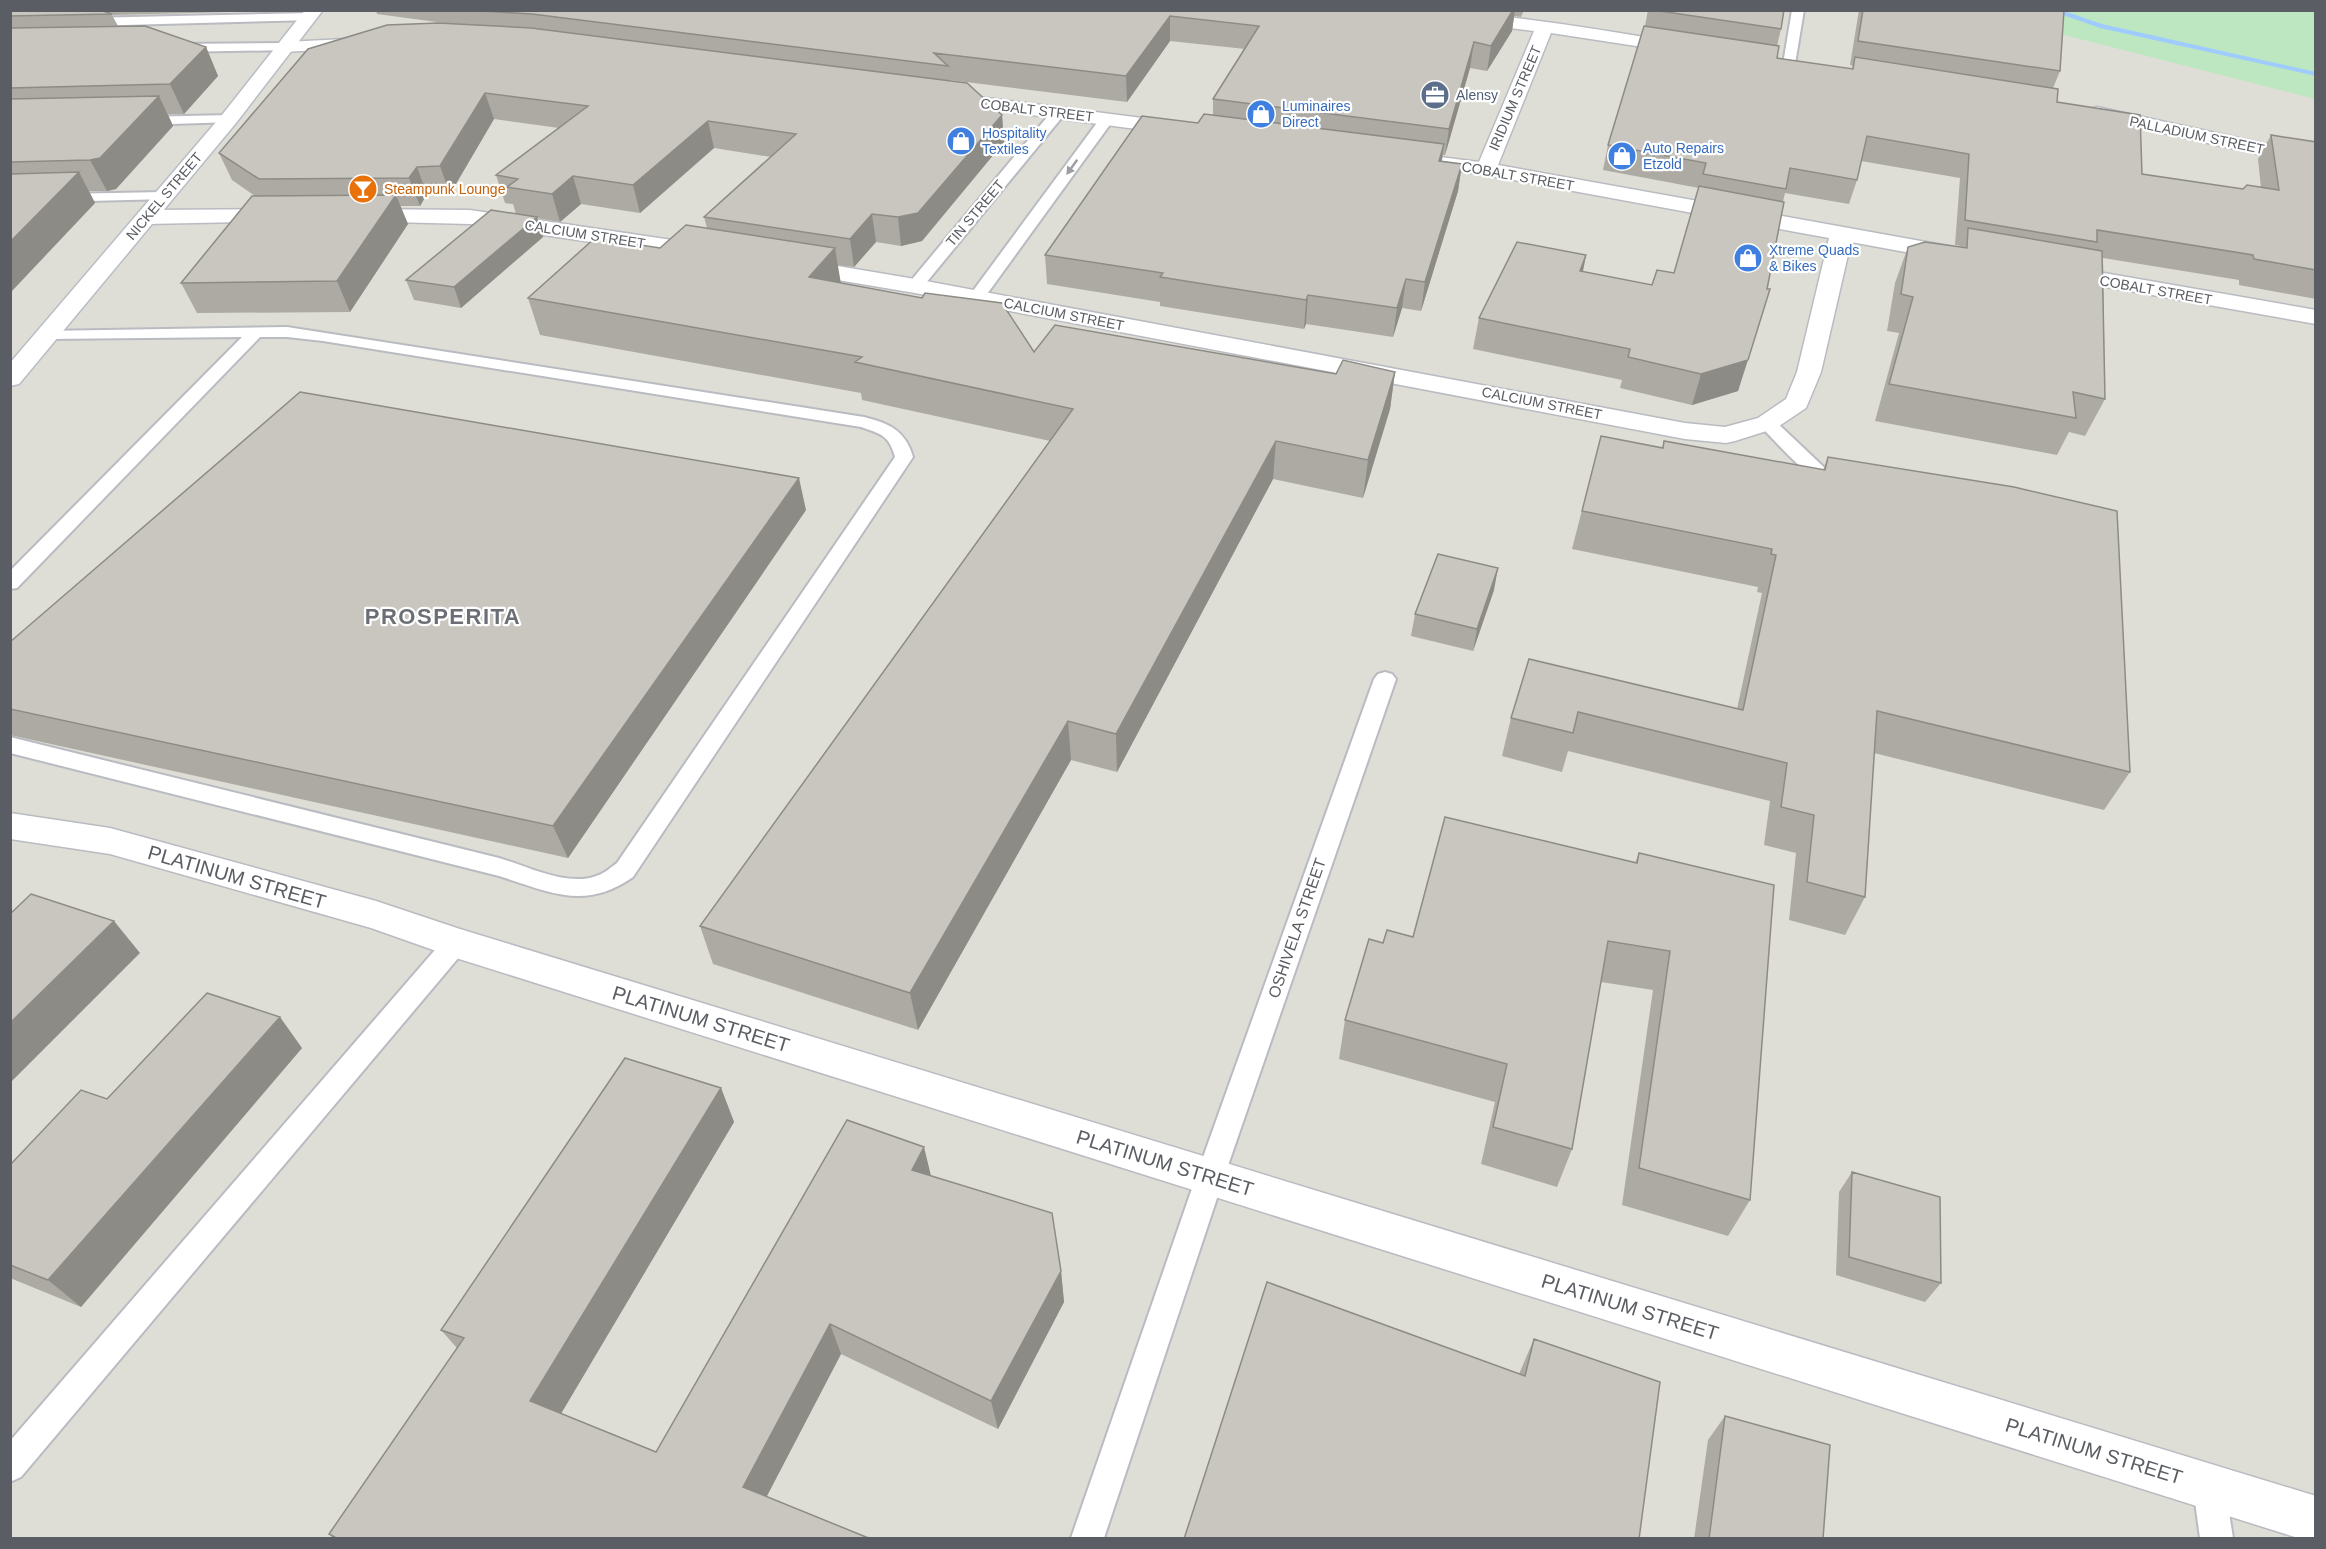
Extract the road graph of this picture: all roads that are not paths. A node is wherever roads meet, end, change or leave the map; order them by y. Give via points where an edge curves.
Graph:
1 (1402, 10) edge
2 (1798, 10) edge
3 (312, 14) edge
4 (70, 22) dead end
5 (1545, 27) junction
6 (381, 43) edge
7 (285, 47) junction
8 (166, 48) edge
9 (1696, 50) edge
10 (1766, 60) edge
11 (1789, 64) junction
12 (1811, 67) edge
13 (929, 97) edge
14 (2075, 109) edge
15 (1058, 113) junction
16 (229, 119) junction
17 (1107, 119) junction
18 (126, 121) edge
19 (1202, 132) edge
20 (1403, 158) edge
21 (2316, 161) edge
22 (1486, 169) junction
23 (163, 196) junction
24 (10, 199) edge
25 (147, 216) junction
26 (306, 216) edge
27 (340, 216) edge
28 (1841, 235) junction
29 (730, 256) edge
30 (1968, 257) edge
31 (777, 263) edge
32 (2038, 269) edge
33 (915, 286) junction
34 (976, 298) junction
35 (2316, 317) edge
36 (256, 332) junction
37 (49, 334) junction
38 (18, 361) edge
39 (10, 379) edge
40 (1767, 423) junction
41 (1860, 489) edge
42 (10, 583) edge
43 (1384, 679) dead end
44 (10, 746) edge
45 (10, 826) edge
46 (456, 943) junction
47 (1210, 1177) junction
48 (10, 1466) edge
49 (2209, 1487) junction
50 (2316, 1520) edge
51 (1087, 1539) edge
52 (2217, 1539) edge

1 - 5 street
2 - 11 lane
3 - 4 lane
3 - 7 street, NICKEL STREET
5 - 9 street
5 - 22 street, IRIDIUM STREET
6 - 7 street
7 - 8 lane
7 - 16 street, NICKEL STREET
10 - 11 street
11 - 12 street
13 - 15 street, COBALT STREET
14 - 21 street, PALLADIUM STREET
15 - 17 street, COBALT STREET
15 - 33 lane, TIN STREET
16 - 18 lane
16 - 23 street, NICKEL STREET
17 - 19 street, COBALT STREET
17 -> 34 lane
20 - 22 street, COBALT STREET
22 - 28 street, COBALT STREET
23 - 24 lane
23 - 25 street, NICKEL STREET
25 - 26 street
25 - 37 street, NICKEL STREET
27 - 29 street, CALCIUM STREET via 470,217
28 - 30 street, COBALT STREET
28 - 40 street, CALCIUM STREET via 1809,372 1797,403
31 - 33 street, CALCIUM STREET
32 - 35 street, COBALT STREET
33 - 34 street, CALCIUM STREET
34 - 40 street, CALCIUM STREET via 1685,431 1726,435
36 - 37 lane
36 - 42 lane
36 - 44 lane via 323,336 864,422 887,430 900,441 904,458 625,870 604,884 579,888 559,885
37 - 38 street, NICKEL STREET
38 - 39 street, NICKEL STREET
40 - 41 lane via 1822,476
43 - 47 lane, OSHIVELA STREET
45 - 46 street, PLATINUM STREET via 110,841 376,915
46 - 47 street, PLATINUM STREET
46 - 48 lane
47 - 49 street, PLATINUM STREET
47 - 51 lane, OSHIVELA STREET
49 - 50 street, PLATINUM STREET
49 - 52 lane

